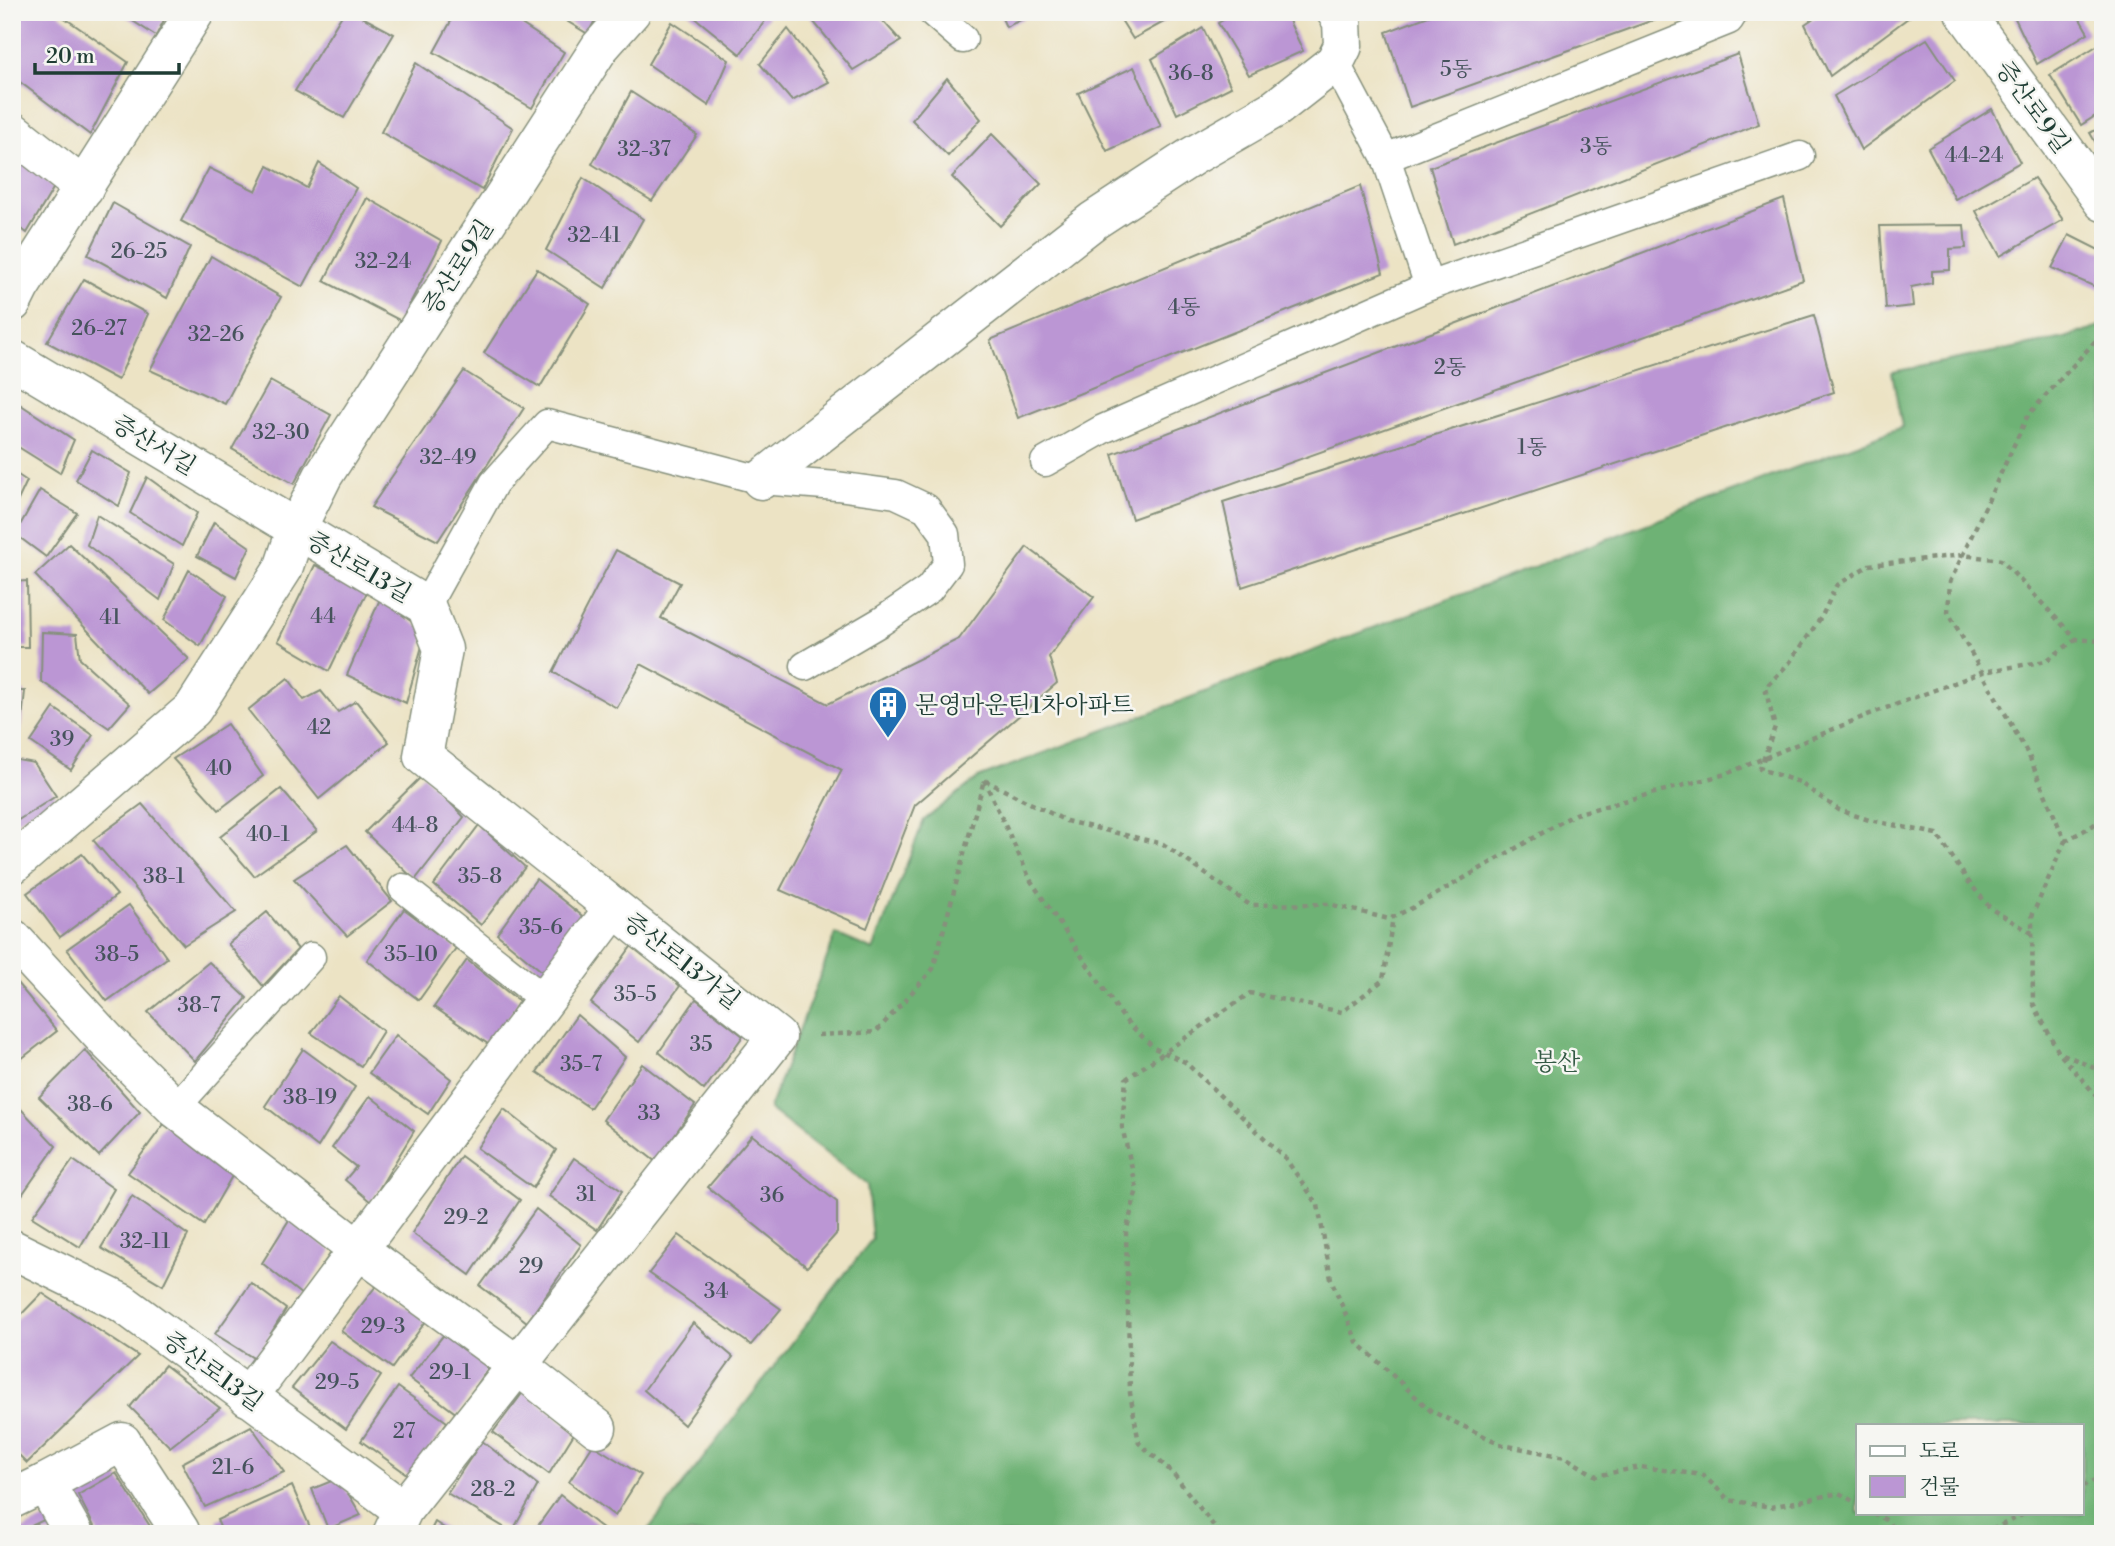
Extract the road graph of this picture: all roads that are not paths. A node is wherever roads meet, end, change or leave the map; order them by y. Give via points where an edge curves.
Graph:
1 (195, 12) edge
2 (631, 12) edge
3 (932, 12) edge
4 (1734, 12) edge
5 (1964, 12) edge
6 (1348, 15) edge
7 (963, 39) dead end
8 (1335, 62) junction
9 (12, 131) edge
10 (1800, 156) dead end
11 (1386, 158) junction
12 (84, 188) junction
13 (2103, 202) edge
14 (1429, 286) junction
15 (12, 303) edge
16 (12, 359) edge
17 (1045, 462) dead end
18 (761, 480) junction
19 (296, 530) junction
20 (426, 606) junction
21 (806, 666) dead end
22 (12, 865) edge
23 (403, 888) dead end
24 (614, 908) junction
25 (12, 938) edge
26 (311, 957) dead end
27 (545, 1000) junction
28 (175, 1108) junction
29 (12, 1249) edge
30 (358, 1249) junction
31 (517, 1365) junction
32 (248, 1397) junction
33 (597, 1428) dead end
34 (29, 1491) edge
35 (397, 1522) edge
36 (180, 1531) dead end
37 (74, 1534) edge

1 - 12 street
2 - 19 street, 증산로9길 via 592,59 323,477
3 - 7 lane
4 - 11 lane via 1729,20
5 - 13 street, 증산로9길
6 - 8 street
8 - 11 lane
8 - 18 street via 1276,108 1093,221
9 - 12 street
10 - 14 lane
11 - 14 lane
12 - 15 street
14 - 17 lane via 1103,429
16 - 19 street, 증산서길
18 - 20 lane via 547,424 494,483
18 - 21 lane via 896,494 926,508 945,534 948,565 929,589
19 - 20 street, 증산로13길
19 - 22 street, 증산로13길 via 283,569 193,709
20 - 24 street, 증산로13길 via 443,649 423,756
23 - 27 lane
24 - 27 street, 증산로13가길
24 - 31 street, 증산로13가길 via 777,1037
25 - 28 street
26 - 28 lane
27 - 30 street, 증산로13가길
28 - 30 street
29 - 32 street, 증산로13길 via 122,1303
30 - 31 street
30 - 32 street, 증산로13가길
31 - 33 street
31 - 35 street
32 - 35 street, 증산로13길
34 - 36 street via 122,1442
34 - 37 street

